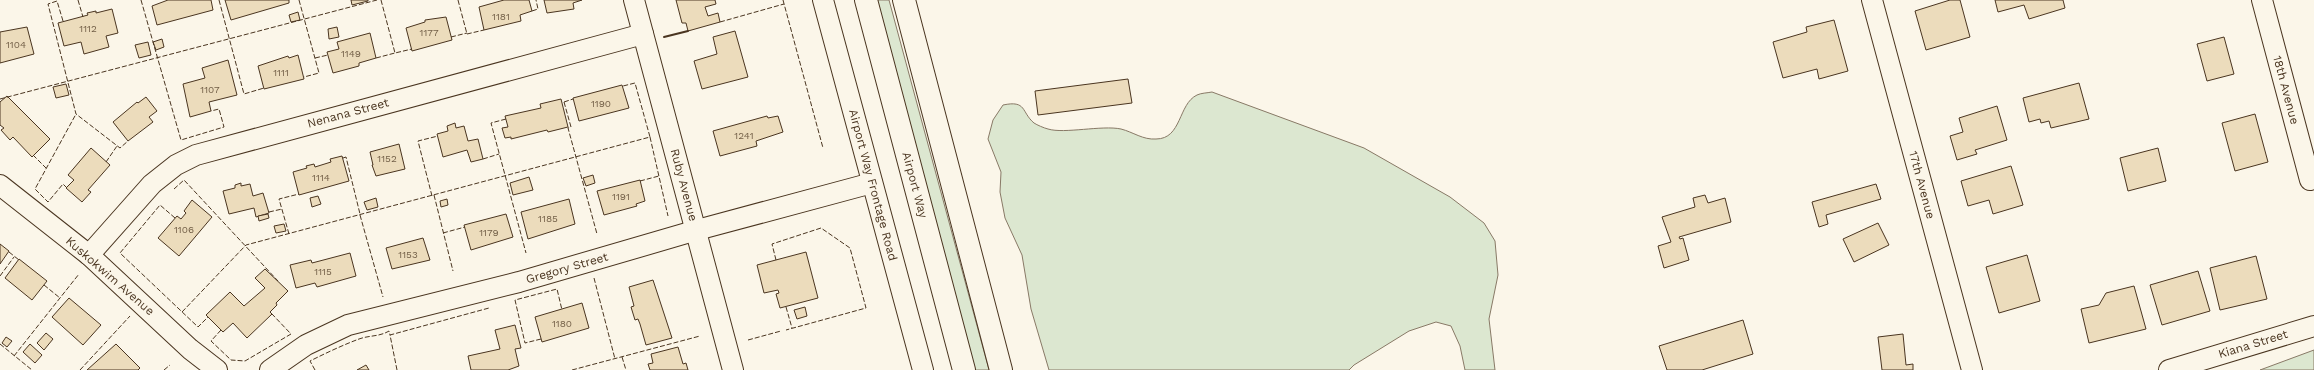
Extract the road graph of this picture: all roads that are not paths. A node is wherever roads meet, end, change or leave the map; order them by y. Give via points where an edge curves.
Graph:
1 (634, 0) edge
2 (824, 0) edge
3 (866, 0) edge
4 (904, 0) edge
5 (1872, 0) edge
6 (2262, 0) edge
7 (643, 34) junction
8 (2310, 180) dead end
9 (872, 183) junction
10 (0, 185) edge
11 (697, 230) junction
12 (89, 255) junction
13 (2314, 326) edge
14 (216, 370) edge
15 (270, 370) edge
16 (733, 370) edge
17 (923, 370) edge
18 (964, 370) edge
19 (1000, 370) edge
20 (1972, 370) edge
21 (2169, 370) edge

1 - 7 street, Ruby Avenue
2 - 9 street, Airport Way Frontage Road
3 - 18 main road, Airport Way
4 - 19 main road
5 - 20 street, 17th Avenue
6 - 8 street, 18th Avenue
7 - 11 street, Ruby Avenue
7 - 12 street, Nenana Street via 196,155 176,165 152,184
9 - 11 street, Gregory Street
9 - 17 street, Airport Way Frontage Road
10 - 12 street, Kuskokwim Avenue
11 - 15 street, Gregory Street via 519,282 348,325 306,345
11 - 16 street, Ruby Avenue
12 - 14 street, Kuskokwim Avenue
13 - 21 street, Kiana Street

